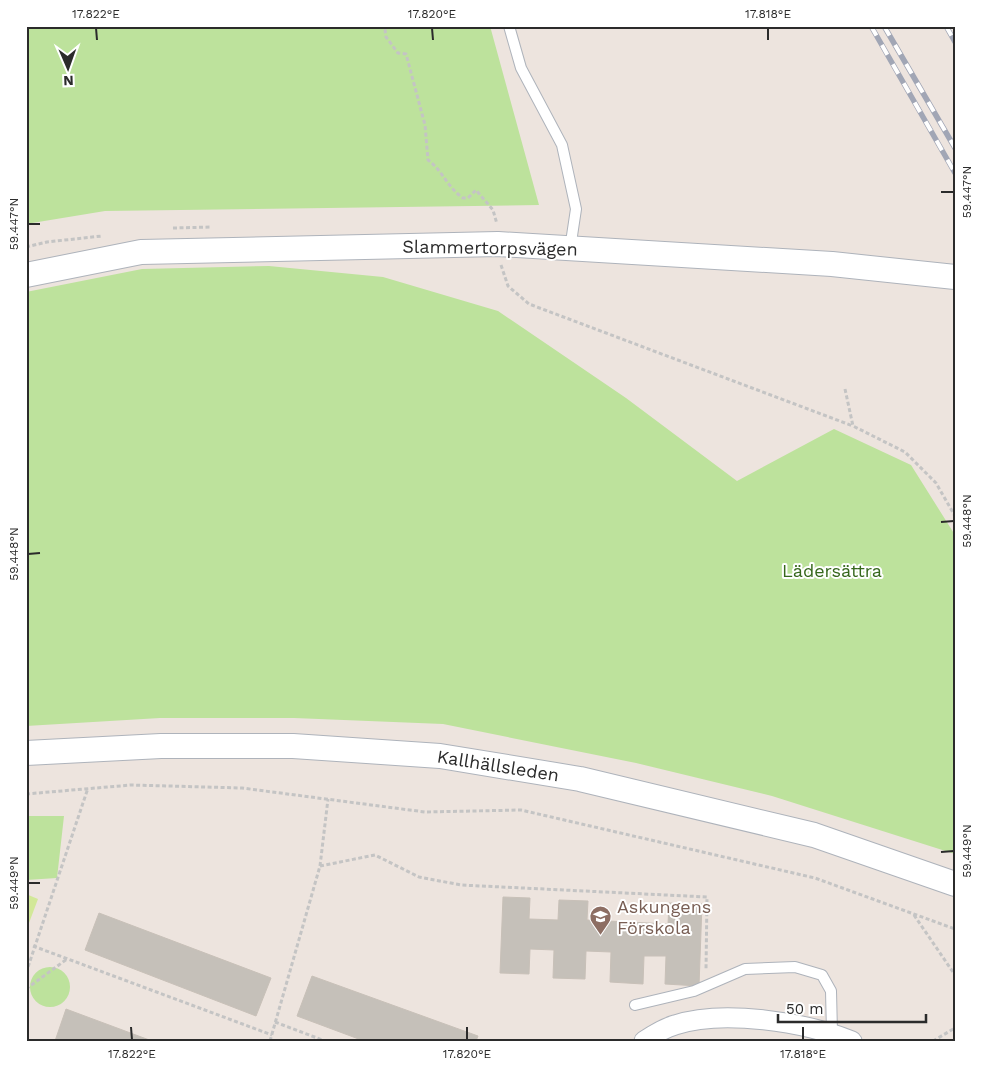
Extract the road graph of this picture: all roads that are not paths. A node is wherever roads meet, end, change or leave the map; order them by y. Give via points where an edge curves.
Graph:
1 (509, 26) edge
2 (570, 248) junction
3 (26, 275) edge
4 (955, 277) edge
5 (26, 753) edge
6 (955, 884) edge
7 (635, 1005) dead end
8 (832, 1033) junction
9 (644, 1041) edge
10 (852, 1041) edge

1 - 2 lane via 521,68 562,145 576,209
2 - 3 street, Slammertorpsvägen via 498,236 141,252
2 - 4 street, Slammertorpsvägen via 832,264
5 - 6 street, Kallhällsleden via 161,746 293,746 440,756 580,779 814,834
7 - 8 lane via 705,986 745,969 795,967 822,975 831,991
8 - 9 street via 776,1020 704,1019 674,1025
8 - 10 street

